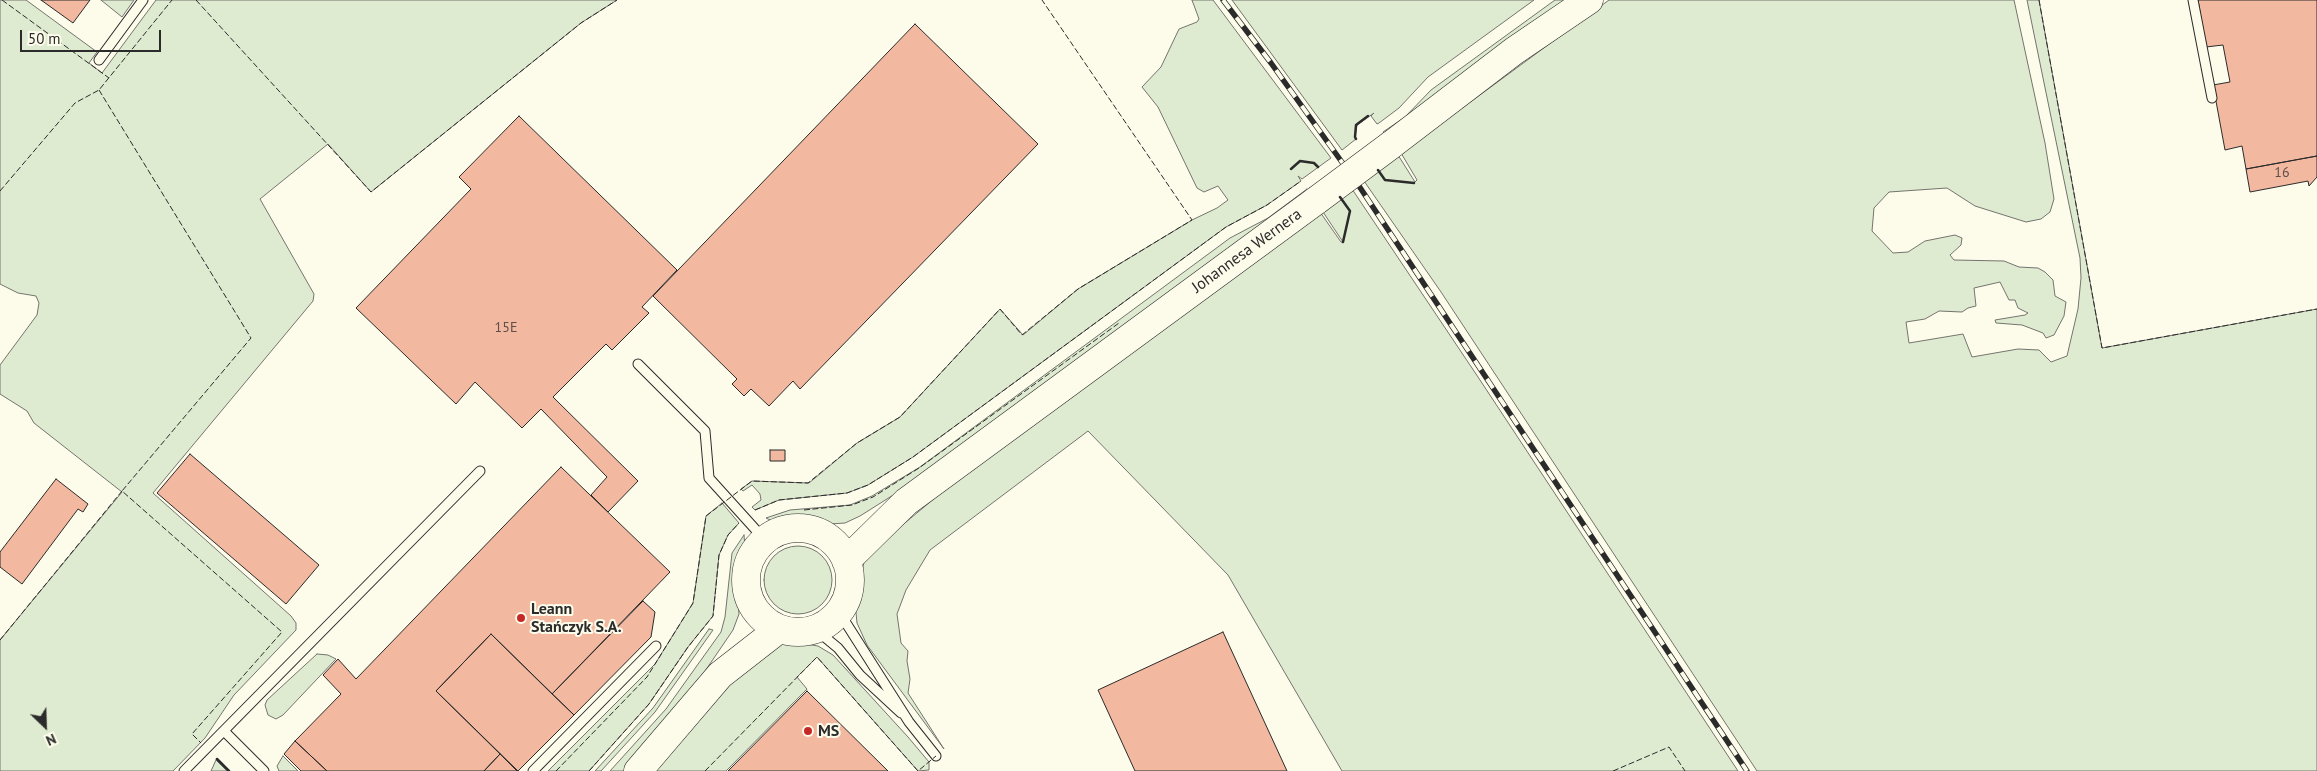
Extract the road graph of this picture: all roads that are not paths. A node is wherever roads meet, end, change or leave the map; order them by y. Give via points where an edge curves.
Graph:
1 (143, 0) edge
2 (1589, 0) edge
3 (2193, 0) edge
4 (99, 60) dead end
5 (2212, 98) dead end
6 (638, 364) dead end
7 (480, 471) dead end
8 (765, 540) junction
9 (838, 550) junction
10 (756, 611) junction
11 (839, 612) junction
12 (779, 629) junction
13 (815, 629) junction
14 (656, 646) dead end
15 (720, 676) junction
16 (909, 722) junction
17 (224, 730) junction
18 (936, 756) dead end
19 (184, 771) edge
20 (264, 771) edge
21 (532, 771) edge
22 (638, 771) edge

1 - 4 lane
2 - 9 main road, Johannesa Wernera, bridge via 1514,51 1317,200
3 - 5 lane
6 - 8 lane via 705,431 709,478
7 - 17 lane
8 - 9 main road via 798,528 809,530
8 - 10 main road via 754,552 746,581 748,597
9 - 11 main road via 849,574 849,589
10 - 12 main road
10 - 15 main road
11 - 13 main road
11 - 16 lane
12 - 13 main road via 791,632
12 - 15 main road
13 - 16 lane via 838,648 860,675
14 - 21 lane
15 - 22 main road
16 - 18 lane
17 - 19 lane
17 - 20 lane

